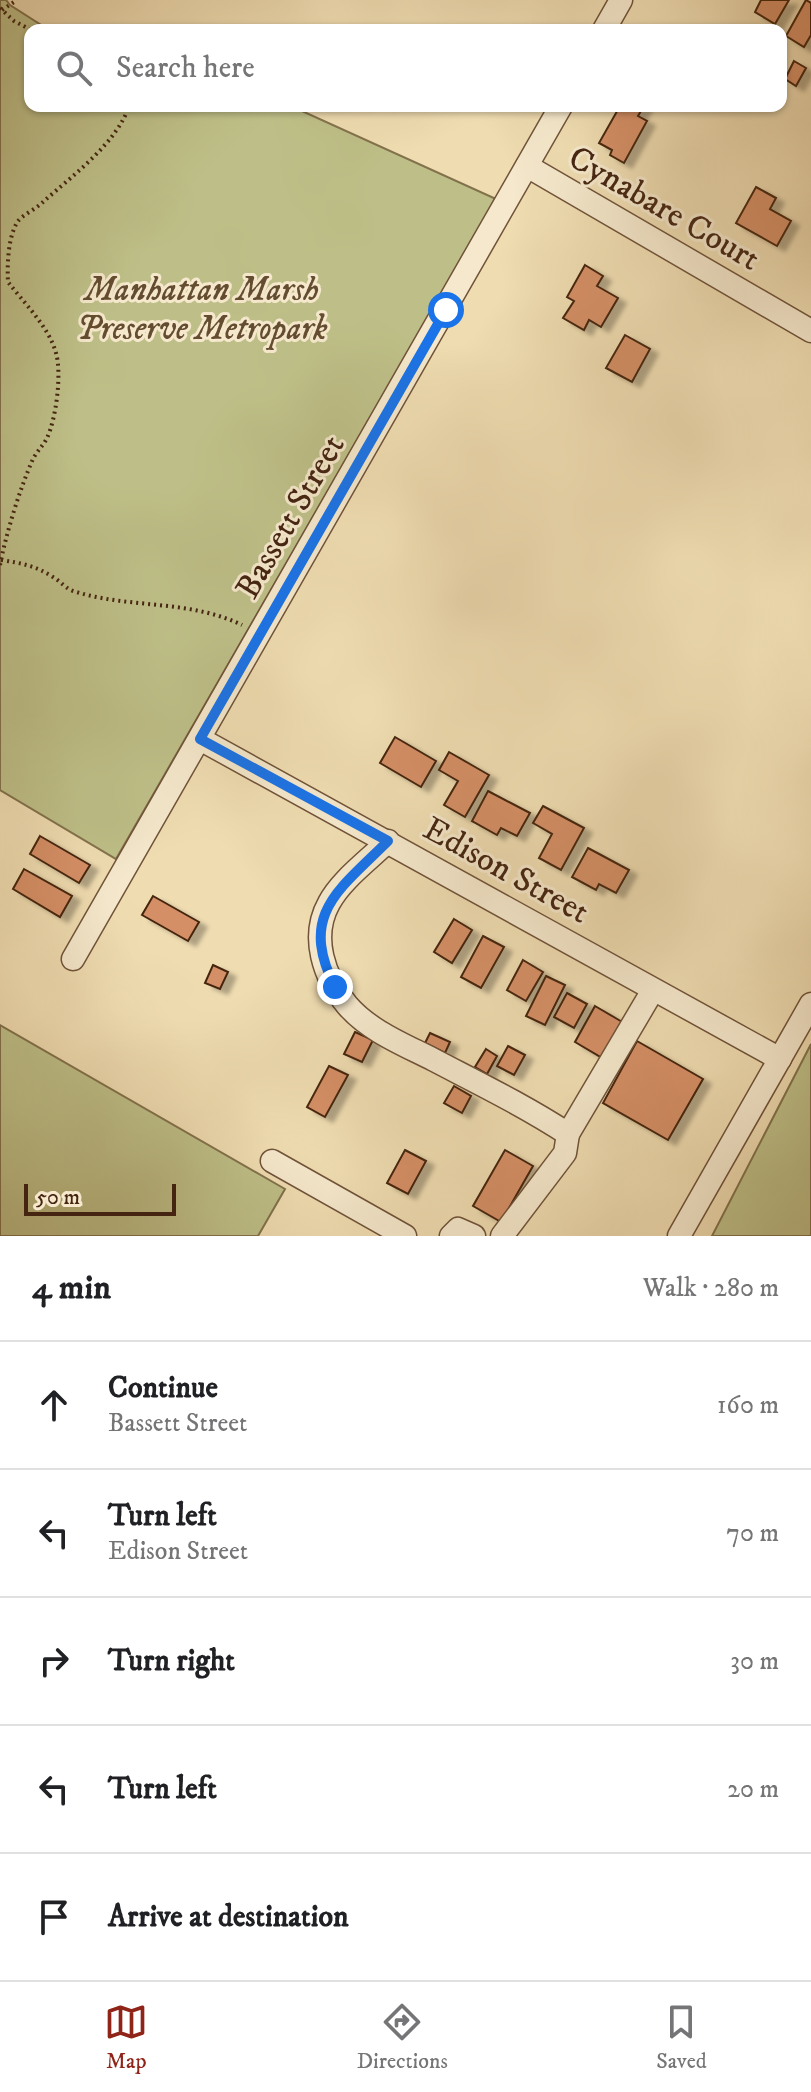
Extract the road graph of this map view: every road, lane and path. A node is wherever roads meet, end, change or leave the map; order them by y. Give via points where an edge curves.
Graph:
1 (17, 0) edge
2 (621, 0) edge
3 (1, 9) edge
4 (607, 24) edge
5 (24, 26) edge
6 (127, 112) edge
7 (558, 112) edge
8 (527, 166) junction
9 (811, 331) edge
10 (0, 562) edge
11 (260, 634) junction
12 (200, 739) junction
13 (388, 841) junction
14 (73, 959) dead end
15 (653, 990) junction
16 (811, 1004) edge
17 (780, 1059) junction
18 (568, 1134) junction
19 (272, 1161) dead end
20 (405, 1236) edge
21 (451, 1236) edge
22 (474, 1236) edge
23 (502, 1236) edge
24 (679, 1236) edge

1 - 3 path
2 - 4 street
3 - 5 path
6 - 10 path via 110,139 19,221 12,240 8,282 49,337 58,368 47,438 33,458
7 - 8 street, Bassett Street
8 - 9 street, Cynabare Court
8 - 11 street, Bassett Street
10 - 11 path via 28,564 70,590 211,613
11 - 12 street, Bassett Street
12 - 13 street, Edison Street
12 - 14 street, Bassett Street
13 - 15 street, Edison Street
13 - 18 street via 329,901 319,942 335,987 348,1006 387,1036
15 - 17 street, Edison Street
15 - 18 street
16 - 17 street
17 - 24 street
18 - 23 street via 565,1153
19 - 20 street
21 - 22 street via 458,1229

